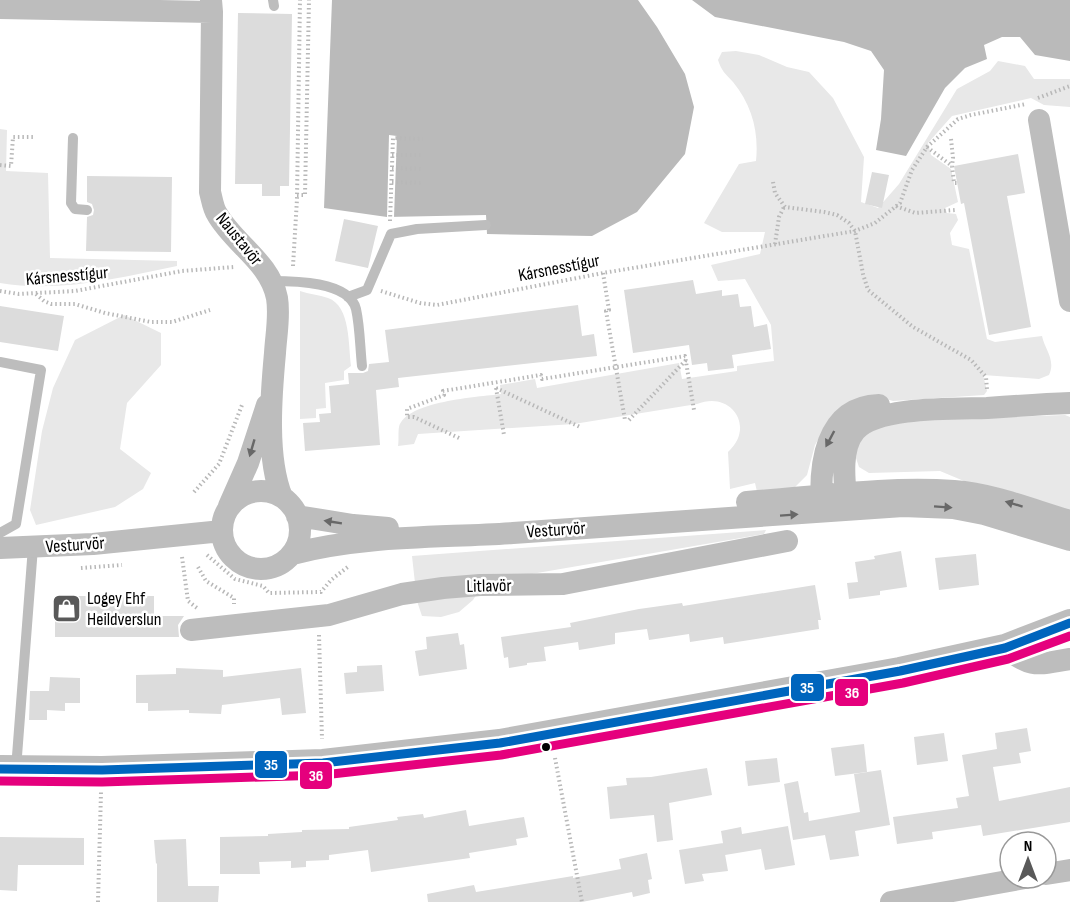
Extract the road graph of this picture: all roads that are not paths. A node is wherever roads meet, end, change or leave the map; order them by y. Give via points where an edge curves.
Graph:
1 (212, 6) edge
2 (0, 8) edge
3 (1039, 120) dead end
4 (73, 138) dead end
5 (87, 210) dead end
6 (486, 225) dead end
7 (266, 274) junction
8 (348, 297) junction
9 (1070, 301) edge
10 (0, 362) edge
11 (362, 366) dead end
12 (271, 392) junction
13 (1070, 403) edge
14 (916, 410) junction
15 (282, 497) junction
16 (846, 502) junction
17 (821, 504) junction
18 (228, 509) junction
19 (297, 516) junction
20 (1070, 521) edge
21 (222, 531) junction
22 (0, 533) edge
23 (1070, 540) edge
24 (787, 541) dead end
25 (33, 547) junction
26 (0, 548) edge
27 (292, 554) junction
28 (1070, 623) edge
29 (191, 630) dead end
30 (1005, 648) junction
31 (1070, 659) edge
32 (8, 769) edge
33 (998, 883) edge
34 (891, 902) edge

1 - 2 street, Naustavör
1 - 7 street, Naustavör via 210,192 215,212
3 - 9 street
4 - 5 lane via 71,203 75,209
6 - 8 lane via 391,234 367,290
7 - 8 lane via 326,285
7 - 12 street, Naustavör via 277,297 278,313
8 - 11 lane via 356,306
10 - 22 lane via 41,370 16,524
12 - 15 street, Naustavör via 272,463
12 -> 18 street, Naustavör
13 - 14 street
14 - 16 street via 863,423 853,433 845,457
14 -> 17 street via 868,406 847,416 825,448
15 - 18 street via 271,492 252,492
15 - 19 street
16 - 17 street, Vesturvör
20 -> 16 street, Vesturvör via 956,491 923,490
16 -> 23 street, Vesturvör via 953,508
17 -> 19 street, Vesturvör via 411,528 362,526
27 -> 17 street, Vesturvör via 370,540 456,537
18 - 21 street
19 - 27 street via 300,536
21 - 25 street, Vesturvör
21 - 27 street via 231,554 251,568 276,566
24 - 29 street, Litlavör via 563,584 443,588 402,594 329,615
25 - 26 street, Vesturvör
25 - 32 lane
28 - 30 street
30 - 31 street via 1025,662
30 - 32 street via 900,671 500,743 323,764
33 - 34 street

